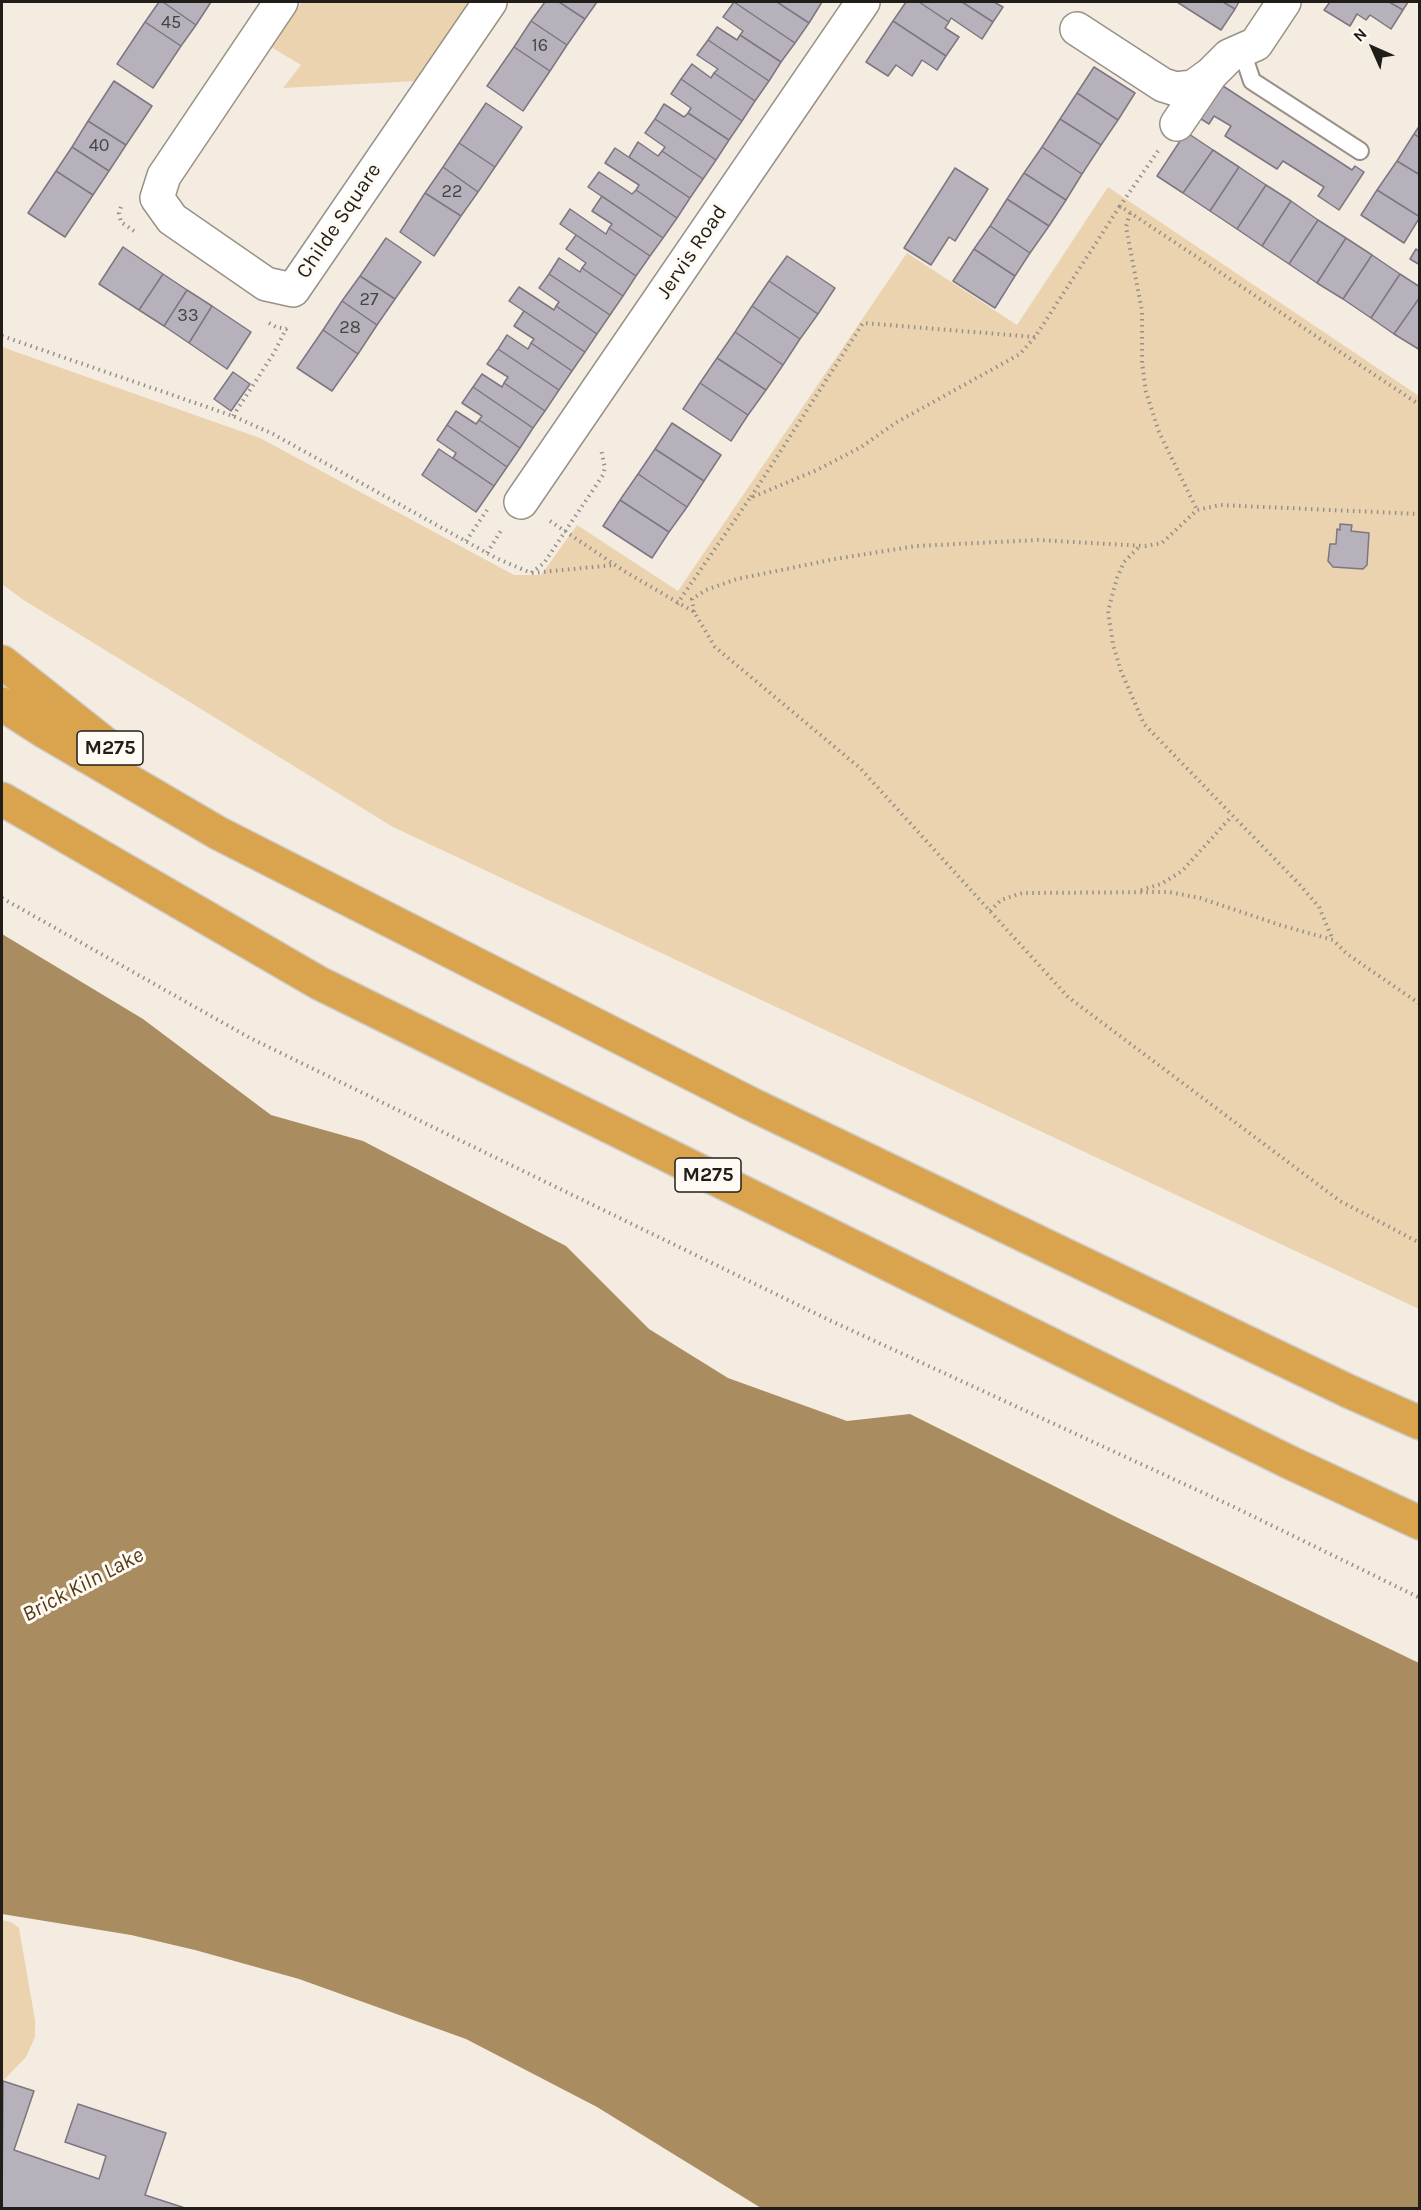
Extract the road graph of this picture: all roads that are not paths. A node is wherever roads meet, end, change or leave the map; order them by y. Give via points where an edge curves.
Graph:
1 (281, 2) edge
2 (490, 2) edge
3 (863, 2) edge
4 (1284, 2) edge
5 (1077, 29) dead end
6 (1242, 51) junction
7 (1211, 74) junction
8 (1177, 123) road end
9 (1360, 151) dead end
10 (521, 502) dead end
11 (2, 663) edge
12 (2, 704) edge
13 (4, 801) edge
14 (218, 833) junction
15 (1419, 1423) edge
16 (1419, 1523) edge

1 - 2 street, Childe Square via 164,176 158,198 172,219 266,284 292,290
3 - 10 street, Jervis Road
4 - 6 street via 1256,44
5 - 7 street via 1163,85 1176,89 1193,87
6 - 7 street via 1229,56
6 - 9 lane via 1252,81
7 - 8 street
11 - 14 highway, M275
12 - 14 highway, M275
13 - 16 highway, M275 via 319,983
14 - 15 highway, M275 via 751,1104

